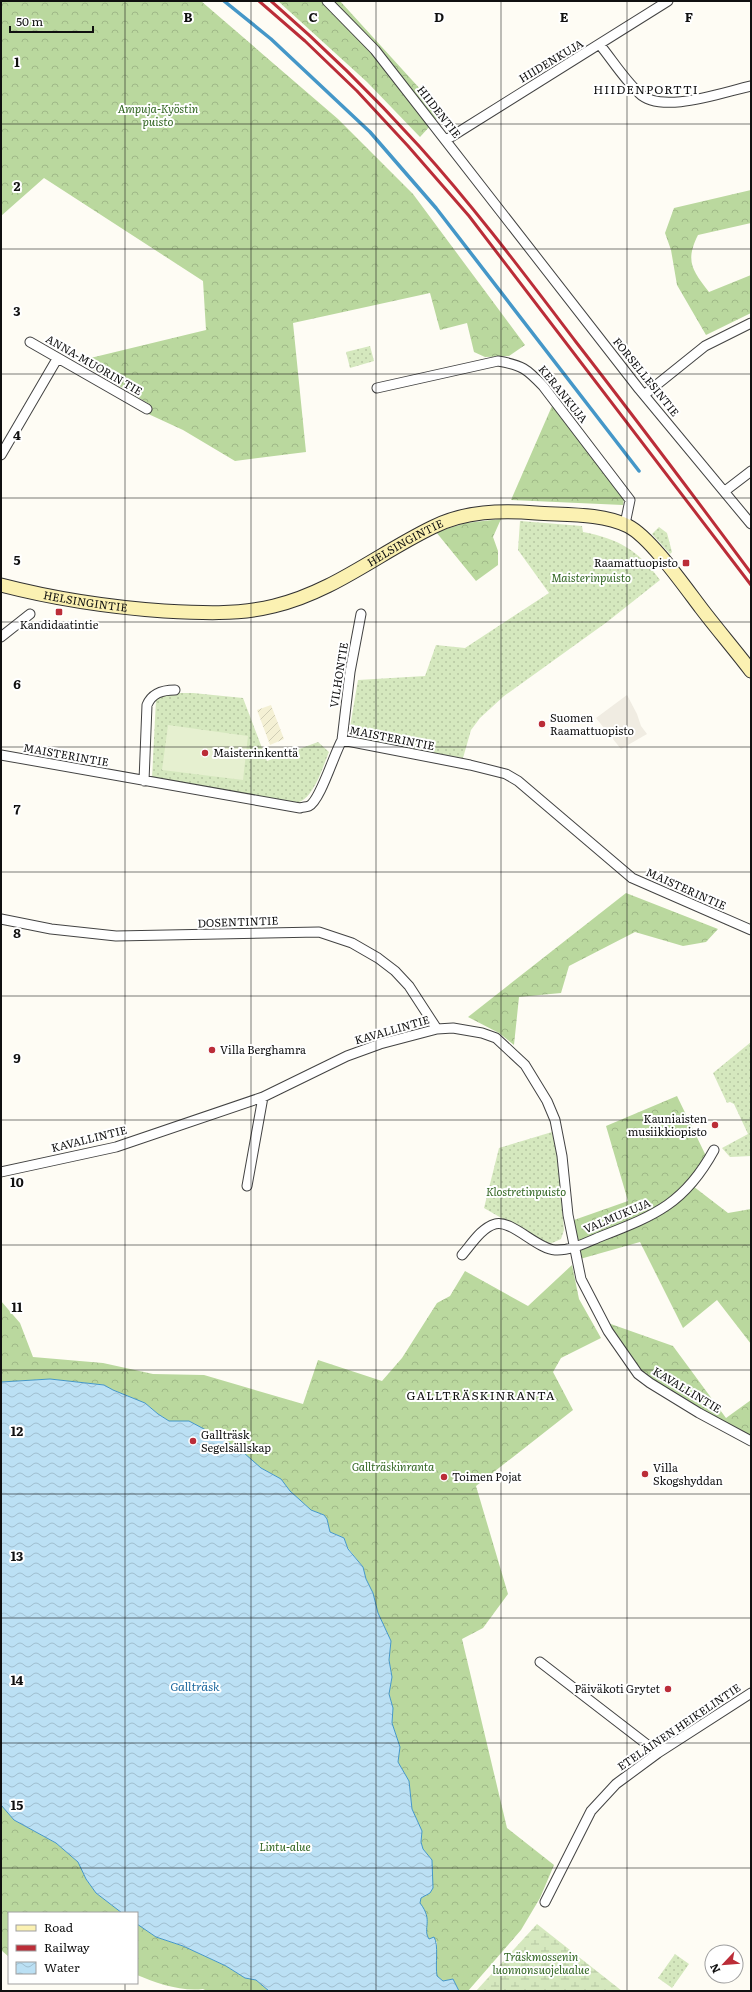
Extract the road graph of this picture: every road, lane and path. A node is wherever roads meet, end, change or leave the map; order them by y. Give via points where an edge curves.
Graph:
1 (327, 1) edge
2 (668, 1) edge
3 (600, 45) junction
4 (751, 86) edge
5 (446, 140) junction
6 (524, 244) joint
7 (751, 323) edge
8 (30, 342) dead end
9 (58, 358) junction
10 (376, 388) dead end
11 (644, 395) junction
12 (147, 409) dead end
13 (1, 455) edge
14 (751, 471) edge
15 (724, 491) junction
16 (625, 524) junction
17 (751, 524) edge
18 (1, 585) edge
19 (30, 614) dead end
20 (361, 614) dead end
21 (1, 637) edge
22 (751, 671) edge
23 (175, 690) dead end
24 (342, 740) junction
25 (1, 755) edge
26 (144, 781) junction
27 (1, 919) edge
28 (751, 930) edge
29 (437, 1029) junction
30 (263, 1097) junction
31 (714, 1150) dead end
32 (1, 1172) edge
33 (247, 1186) dead end
34 (574, 1247) junction
35 (462, 1255) dead end
36 (751, 1441) edge
37 (540, 1662) dead end
38 (751, 1693) edge
39 (658, 1753) junction
40 (545, 1902) dead end

1 - 5 street, HIIDENTIE via 375,50
2 - 3 street, HIIDENKUJA
3 - 4 street via 639,94 650,100 674,104
3 - 5 street, HIIDENKUJA
5 - 6 street, HIIDENTIE
6 - 11 street, FORSELLESINTIE
7 - 11 street via 705,346
8 - 9 street, ANNA-MUORIN TIE
9 - 12 street, ANNA-MUORIN TIE
9 - 13 street
10 - 16 street, KERANKUJA via 498,361 527,369 543,386 630,500
11 - 15 street, FORSELLESINTIE
14 - 15 street
15 - 17 street, FORSELLESINTIE
16 - 18 main road, HELSINGINTIE via 592,517 518,512 495,512 453,518 415,536 324,589 273,606 247,611 196,613 82,603
16 - 22 main road, HELSINGINTIE via 643,537 674,573
19 - 21 street
20 - 24 street, VILHONTIE via 350,672
23 - 26 street via 151,696 147,705
24 - 26 street, MAISTERINTIE via 335,751 319,796 309,806 300,808
24 - 28 street, MAISTERINTIE via 506,774 518,781 632,878
25 - 26 street, MAISTERINTIE
27 - 29 street, DOSENTINTIE via 51,929 116,936 319,932 352,943 378,958 409,986
29 - 30 street, KAVALLINTIE via 380,1044 347,1056
29 - 34 street, KAVALLINTIE via 467,1030 496,1038 525,1065 538,1083 555,1120
30 - 32 street, KAVALLINTIE via 116,1147
30 - 33 street
31 - 34 street, VALMUKUJA via 703,1169 674,1202 644,1219
34 - 35 street, VALMUKUJA via 554,1250 535,1242 506,1224 495,1223 483,1230
34 - 36 street, KAVALLINTIE via 581,1279 589,1298 638,1374 650,1384
37 - 39 street
38 - 39 street, ETELÄINEN HEIKELINTIE
39 - 40 street, ETELÄINEN HEIKELINTIE via 616,1784 591,1811

